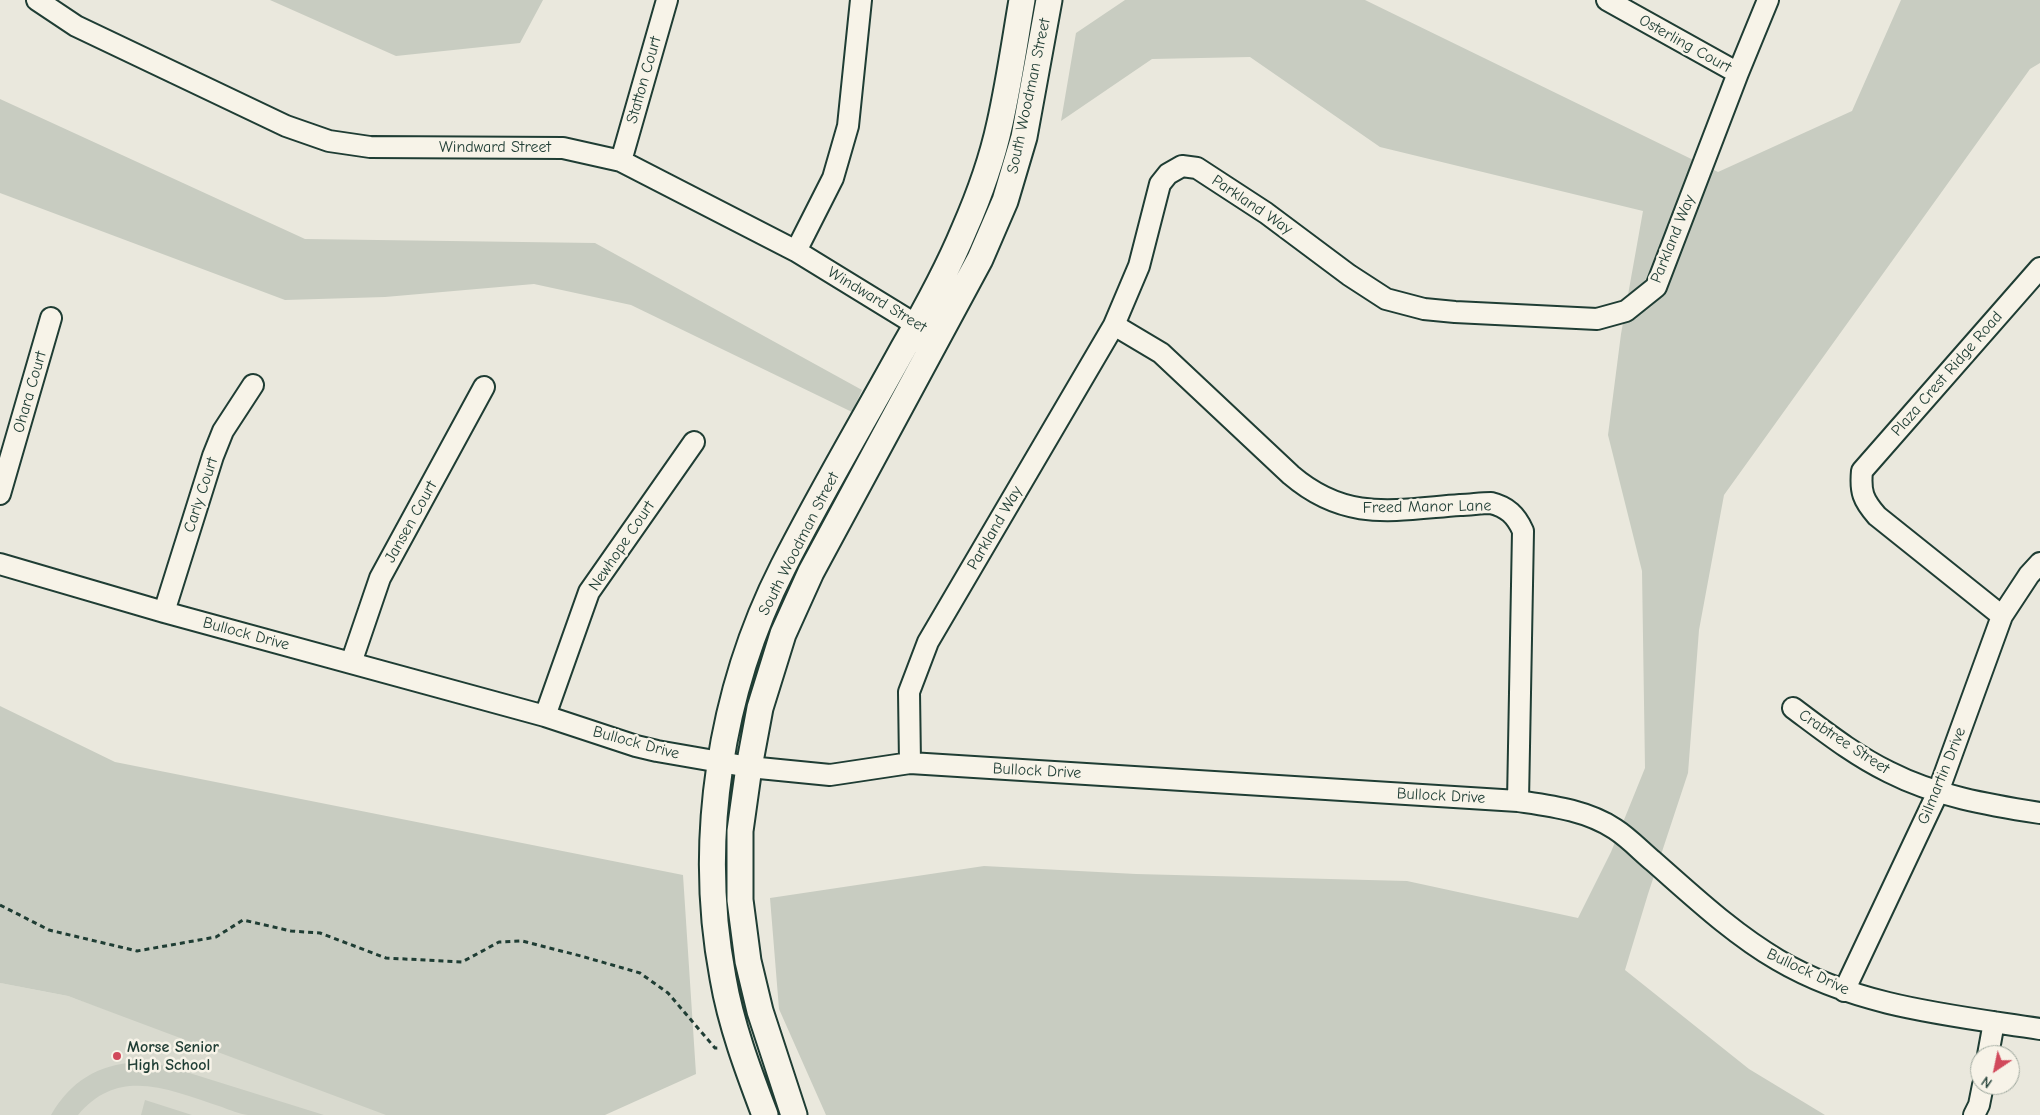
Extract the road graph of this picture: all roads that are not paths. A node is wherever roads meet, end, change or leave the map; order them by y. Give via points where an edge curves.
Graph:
1 (36, 0) edge
2 (667, 0) edge
3 (862, 0) edge
4 (1022, 0) edge
5 (1049, 0) edge
6 (1607, 0) edge
7 (1768, 0) edge
8 (1738, 73) junction
9 (621, 161) junction
10 (796, 251) junction
11 (2040, 268) edge
12 (51, 318) dead end
13 (917, 325) junction
14 (1114, 325) junction
15 (938, 338) junction
16 (253, 385) dead end
17 (484, 387) dead end
18 (694, 442) dead end
19 (0, 494) edge
20 (2040, 563) edge
21 (0, 564) edge
22 (164, 612) junction
23 (2002, 616) junction
24 (351, 663) junction
25 (1793, 708) dead end
26 (545, 716) junction
27 (720, 762) junction
28 (910, 764) junction
29 (749, 767) junction
30 (1938, 792) junction
31 (1518, 801) junction
32 (2040, 813) edge
33 (1844, 991) junction
34 (1994, 1022) junction
35 (2040, 1029) edge
36 (1990, 1045) edge
37 (1981, 1095) edge
38 (765, 1115) edge
39 (794, 1115) edge
40 (1974, 1115) edge

1 - 9 street, Windward Street via 76,26 286,126 329,141 370,147 563,148
2 - 9 street, Statton Court
3 - 10 street via 848,126 833,178
4 - 13 main road, South Woodman Street via 1000,124 985,176 960,240
5 - 15 main road, South Woodman Street via 1024,137 1005,201 980,259
6 - 8 street, Osterling Court
7 - 8 street, Parkland Way
8 - 14 street, Parkland Way via 1656,287 1626,311 1597,319 1455,312 1386,299 1198,168 1182,166 1168,174 1160,184 1139,266
9 - 10 street, Windward Street
10 - 13 street, Windward Street
11 - 23 street, Plaza Crest Ridge Road via 1862,471 1864,501 1876,516
12 - 19 street, Ohara Court
13 - 15 street, Windward Street
13 - 27 main road, South Woodman Street via 783,567 759,621 736,690
14 - 28 street, Parkland Way via 928,642 909,692
14 - 31 street, Freed Manor Lane via 1161,353 1302,485 1327,500 1381,511 1491,503 1500,505 1514,516 1523,531
15 - 29 main road, South Woodman Street via 811,572 783,634 760,708
16 - 22 street, Carly Court via 222,431
17 - 24 street, Jansen Court via 380,578
18 - 26 street, Newhope Court via 589,592
20 - 23 street, Gilmartin Drive
21 - 22 street, Bullock Drive
22 - 24 street, Bullock Drive
23 - 30 street, Gilmartin Drive
24 - 26 street, Bullock Drive
25 - 30 street, Crabtree Street via 1871,762
26 - 27 street, Bullock Drive via 636,746
27 - 29 street, Bullock Drive
27 - 38 main road, South Woodman Street via 713,837 714,908 723,979 740,1049
28 - 29 street, Bullock Drive via 830,776
28 - 31 street, Bullock Drive
29 - 39 main road, South Woodman Street via 740,831 741,909 748,961 760,1011
30 - 32 street, Crabtree Street via 1987,805
30 - 33 street, Gilmartin Drive
31 - 33 street, Bullock Drive via 1568,809 1615,829 1749,942 1779,961
33 - 34 street, Bullock Drive via 1895,1006
34 - 35 street, Bullock Drive
34 - 36 street
37 - 40 street

